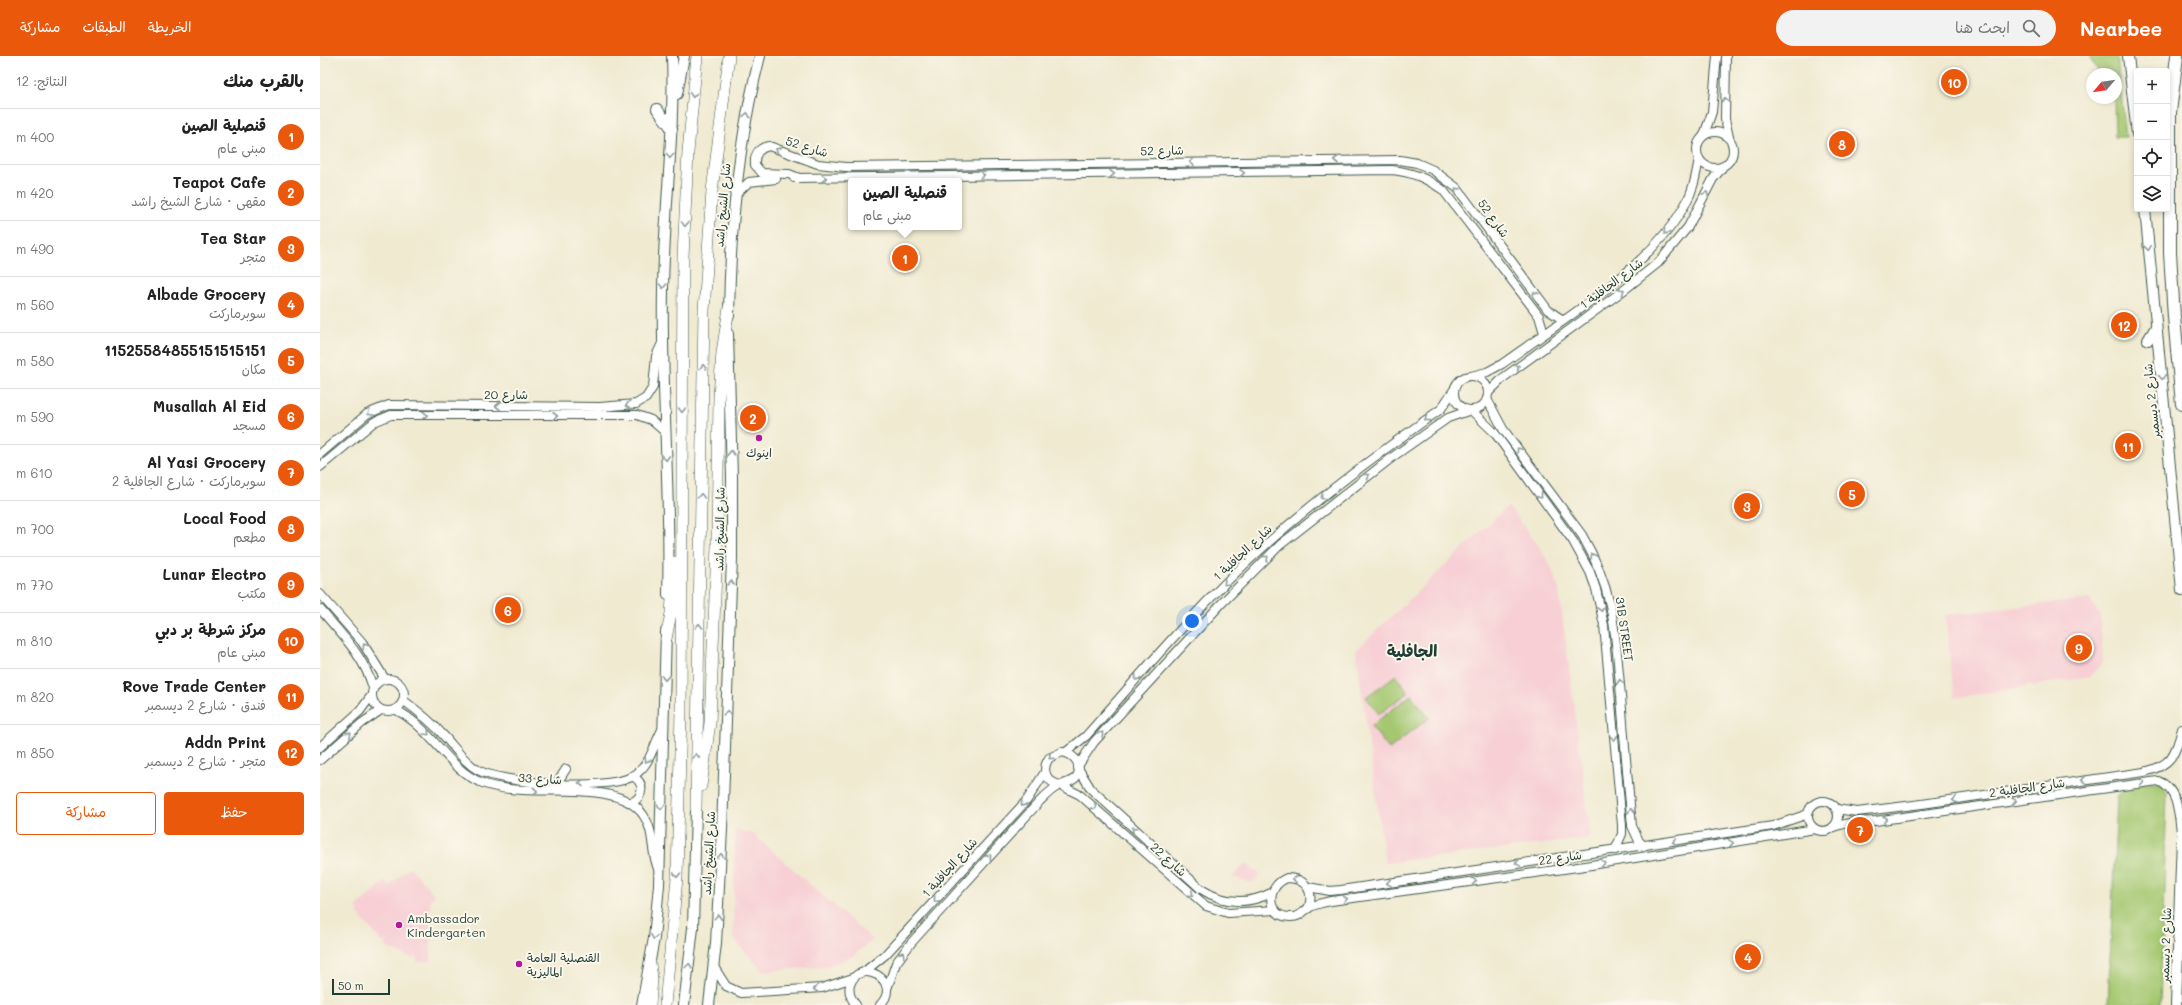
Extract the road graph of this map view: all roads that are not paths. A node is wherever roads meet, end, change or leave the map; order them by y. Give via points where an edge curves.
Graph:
1 (672, 56) edge
2 (684, 56) edge
3 (697, 56) edge
4 (729, 56) edge
5 (760, 56) edge
6 (1717, 56) edge
7 (1726, 56) edge
8 (2124, 56) edge
9 (2128, 56) edge
10 (2177, 56) edge
11 (2131, 78) junction
12 (674, 104) junction
13 (2134, 106) edge
14 (657, 109) dead end
15 (672, 129) junction
16 (1703, 136) junction
17 (1729, 138) junction
18 (1699, 159) junction
19 (1722, 168) junction
20 (799, 178) junction
21 (735, 195) junction
22 (2144, 212) edge
23 (729, 308) junction
24 (1563, 320) junction
25 (2156, 327) junction
26 (1544, 334) junction
27 (2148, 340) dead end
28 (663, 341) junction
29 (1471, 376) junction
30 (1453, 391) junction
31 (1488, 396) junction
32 (2182, 404) edge
33 (1470, 411) junction
34 (665, 432) junction
35 (320, 454) edge
36 (320, 467) edge
37 (2162, 470) dead end
38 (2172, 479) junction
39 (681, 530) junction
40 (2182, 590) edge
41 (320, 594) edge
42 (320, 609) edge
43 (666, 639) junction
44 (385, 679) junction
45 (372, 692) junction
46 (403, 700) junction
47 (381, 710) junction
48 (396, 710) junction
49 (663, 728) junction
50 (2182, 729) edge
51 (320, 747) edge
52 (1066, 752) junction
53 (320, 760) edge
54 (1078, 767) junction
55 (566, 769) dead end
56 (1045, 772) junction
57 (632, 776) junction
58 (557, 783) junction
59 (1061, 786) junction
60 (632, 802) junction
61 (696, 809) junction
62 (1836, 809) junction
63 (1808, 814) junction
64 (1833, 827) junction
65 (1815, 829) junction
66 (2182, 839) edge
67 (1644, 846) junction
68 (1615, 850) junction
69 (660, 873) junction
70 (1308, 886) junction
71 (1271, 893) junction
72 (1308, 909) junction
73 (1275, 910) junction
74 (650, 963) junction
75 (714, 967) junction
76 (864, 972) junction
77 (854, 978) junction
78 (887, 991) junction
79 (642, 1005) edge
80 (650, 1005) edge
81 (666, 1005) edge
82 (684, 1005) edge
83 (709, 1005) edge
84 (856, 1005) edge
85 (880, 1005) edge
86 (889, 1005) edge
87 (2176, 1005) edge

1 - 12 main road
2 - 12 main road
3 -> 39 highway via 688,152 684,250
61 -> 4 highway, شارع الشيخ راشد via 704,304 712,198
21 -> 5 main road, شارع الشيخ راشد via 743,134
6 - 16 street via 1712,112
17 -> 7 street via 1725,119
8 - 11 main road
9 - 11 main road
10 - 32 highway via 2170,112 2171,261
11 - 13 main road
12 - 15 main road
14 - 15 main road
15 -> 28 main road via 664,243
16 - 17 street via 1717,131
16 - 18 street via 1697,147
17 - 19 street via 1734,148 1733,155
18 - 19 street via 1709,168
18 -> 24 street, شارع الجافلية 1 via 1693,189 1687,202 1651,251
31 -> 19 street, شارع الجافلية 1 via 1503,378 1658,263 1688,227
20 - 21 street, شارع 52 via 749,182
24 -> 20 street, شارع 52 via 1548,310 1457,188 1433,170 1417,163 1400,160 846,167 818,164 769,146 763,147 756,154 755,165 762,173 789,174
20 -> 26 street, شارع 52 via 1392,170 1410,172 1428,179 1444,190 1539,316
21 - 23 main road, شارع الشيخ راشد
22 -> 25 main road, شارع 2 ديسمبر
23 - 61 highway via 720,390 710,723
75 -> 23 main road, شارع الشيخ راشد via 732,558
24 - 26 street, شارع الجافلية 1
25 - 27 main road
25 -> 38 main road, شارع 2 ديسمبر
26 - 29 street, شارع الجافلية 1 via 1495,368
28 - 34 main road
28 -> 35 street, شارع 20 via 656,356 653,387 646,398 636,404 600,407 389,405 367,414
29 - 30 street via 1459,380
29 - 31 street via 1483,381
30 - 33 street via 1457,404
30 -> 52 street, شارع الجافلية 1 via 1441,409 1304,512 1259,551 1199,610 1086,736
31 - 33 street via 1482,407
67 -> 31 street, 31B STREET via 1632,826 1615,623 1606,586 1582,535 1503,429
54 -> 33 street, شارع الجافلية 1 via 1083,755 1099,736 1221,604 1280,545 1394,456 1448,418
33 -> 68 street, 31B STREET via 1494,432 1573,541 1596,590 1604,625 1622,825 1622,834
36 -> 34 street, شارع 20 via 374,422 392,415 637,415 651,420
34 -> 43 main road via 668,527
37 - 38 main road
38 - 40 main road, شارع 2 ديسمبر
39 - 43 highway via 675,558 671,613
39 -> 81 highway via 675,910
44 -> 41 street via 362,642
42 - 45 street via 358,654 368,674
43 -> 49 main road
44 - 45 street via 378,682
44 - 46 street via 400,684 404,692
45 - 47 street via 376,706
45 - 51 street via 360,711
46 - 48 street
46 - 58 street, شارع 33 via 434,726 466,762 478,770 506,780
47 - 48 street
53 -> 47 street
48 -> 60 street, شارع 33 via 420,725 466,774 486,785 539,791 609,794
49 -> 57 street, شارع 33 via 647,762
49 -> 69 main road
50 -> 62 street, شارع الجافلية 2 via 2174,756 2160,766 2144,772 1857,812
52 - 54 street via 1074,757
52 -> 56 street via 1057,752 1048,758
54 - 59 street via 1074,780
71 -> 54 street, شارع 22 via 1255,900 1241,902 1214,897 1201,889 1091,789
55 - 58 street
56 - 59 street via 1050,781
56 -> 76 street, شارع الجافلية 1 via 1027,800 885,955
57 -> 58 street, شارع 33 via 612,783
57 - 60 street via 638,780 642,790 638,799
59 -> 73 street, شارع 22 via 1080,795 1206,906 1228,913
78 -> 59 street, شارع الجافلية 1 via 896,963 910,943 1034,807
60 - 69 street via 648,822 654,858
82 -> 61 main road via 693,928
62 - 63 street via 1828,802 1820,801 1813,804
62 - 64 street via 1838,818
63 - 65 street via 1809,822
63 -> 67 street, شارع 22 via 1773,826
64 - 65 street
64 -> 66 street, شارع الجافلية 2 via 1852,822 1876,821 2158,781 2170,788 2174,796
72 -> 65 street, شارع 22 via 1331,900 1585,866
66 - 87 main road, شارع 2 ديسمبر
67 - 68 street, شارع 22
68 -> 70 street, شارع 22 via 1341,890 1330,891
69 -> 74 main road
70 -> 71 street via 1295,878 1287,878 1274,886
70 - 72 street via 1311,902
71 - 73 street via 1271,902
72 - 73 street via 1303,914 1290,918
74 - 79 main road
74 - 80 highway
77 -> 75 street via 822,988 741,993 726,986
75 - 83 main road, شارع الشيخ راشد
76 - 77 street, شارع الجافلية 1
76 - 78 street via 879,975
77 - 84 street via 849,990
78 - 85 street, شارع الجافلية 1
78 - 86 street

